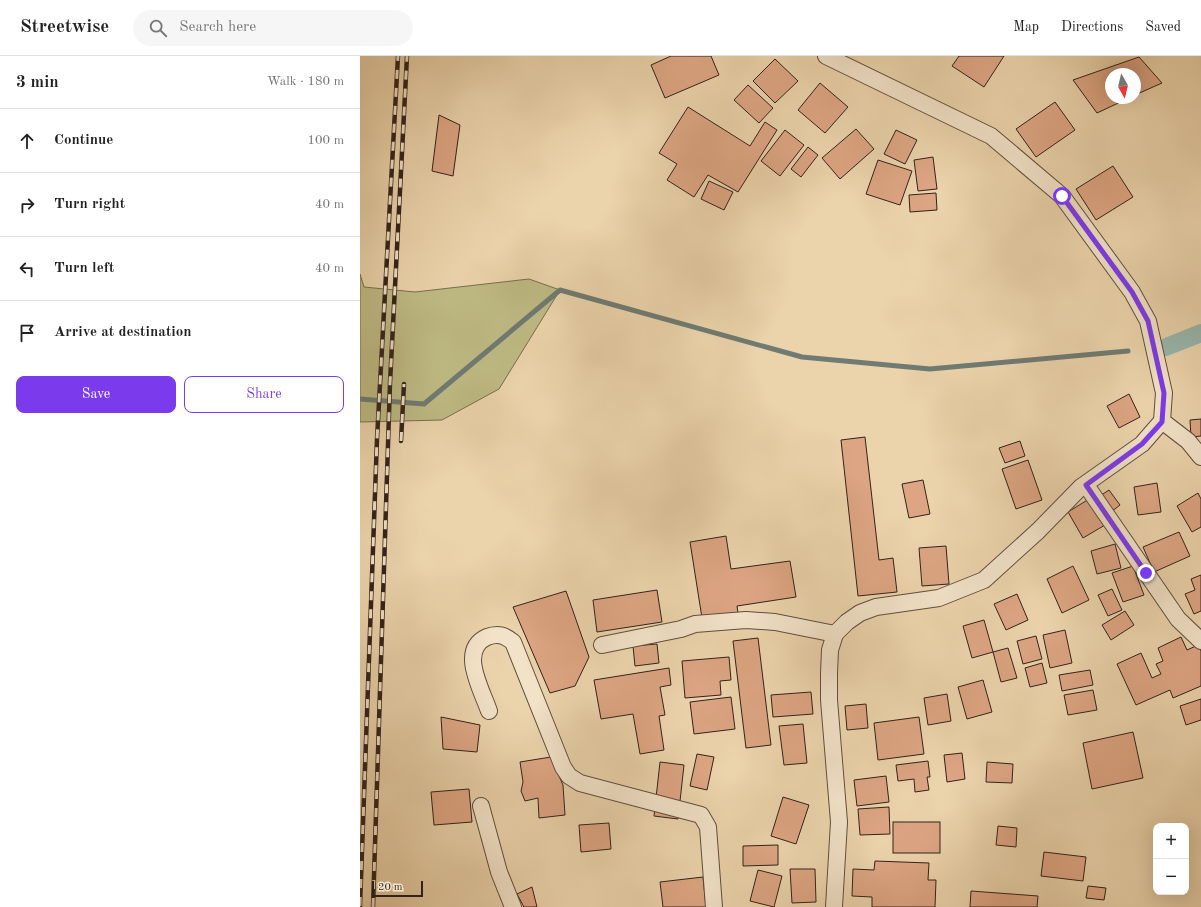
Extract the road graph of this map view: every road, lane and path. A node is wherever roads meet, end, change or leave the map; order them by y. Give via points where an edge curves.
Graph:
1 (826, 56) edge
2 (1162, 422) junction
3 (1201, 457) edge
4 (1086, 485) junction
5 (835, 634) junction
6 (1201, 641) edge
7 (602, 645) dead end
8 (489, 711) dead end
9 (481, 806) dead end
10 (513, 907) edge
11 (714, 907) edge
12 (834, 907) edge

1 - 2 street via 991,136 1062,196 1132,292 1148,321 1164,393
2 - 3 street via 1188,441
2 - 4 street via 1142,444
4 - 5 street via 984,580 939,598 876,607 860,613
4 - 6 street via 1178,619
5 - 7 street via 775,622 746,620 695,624 682,629
5 - 12 street via 830,650 829,673 839,822
8 - 11 street via 473,665 473,650 480,641 494,635 504,636 512,642 569,776 580,783 701,816 708,827
9 - 10 street via 499,872

